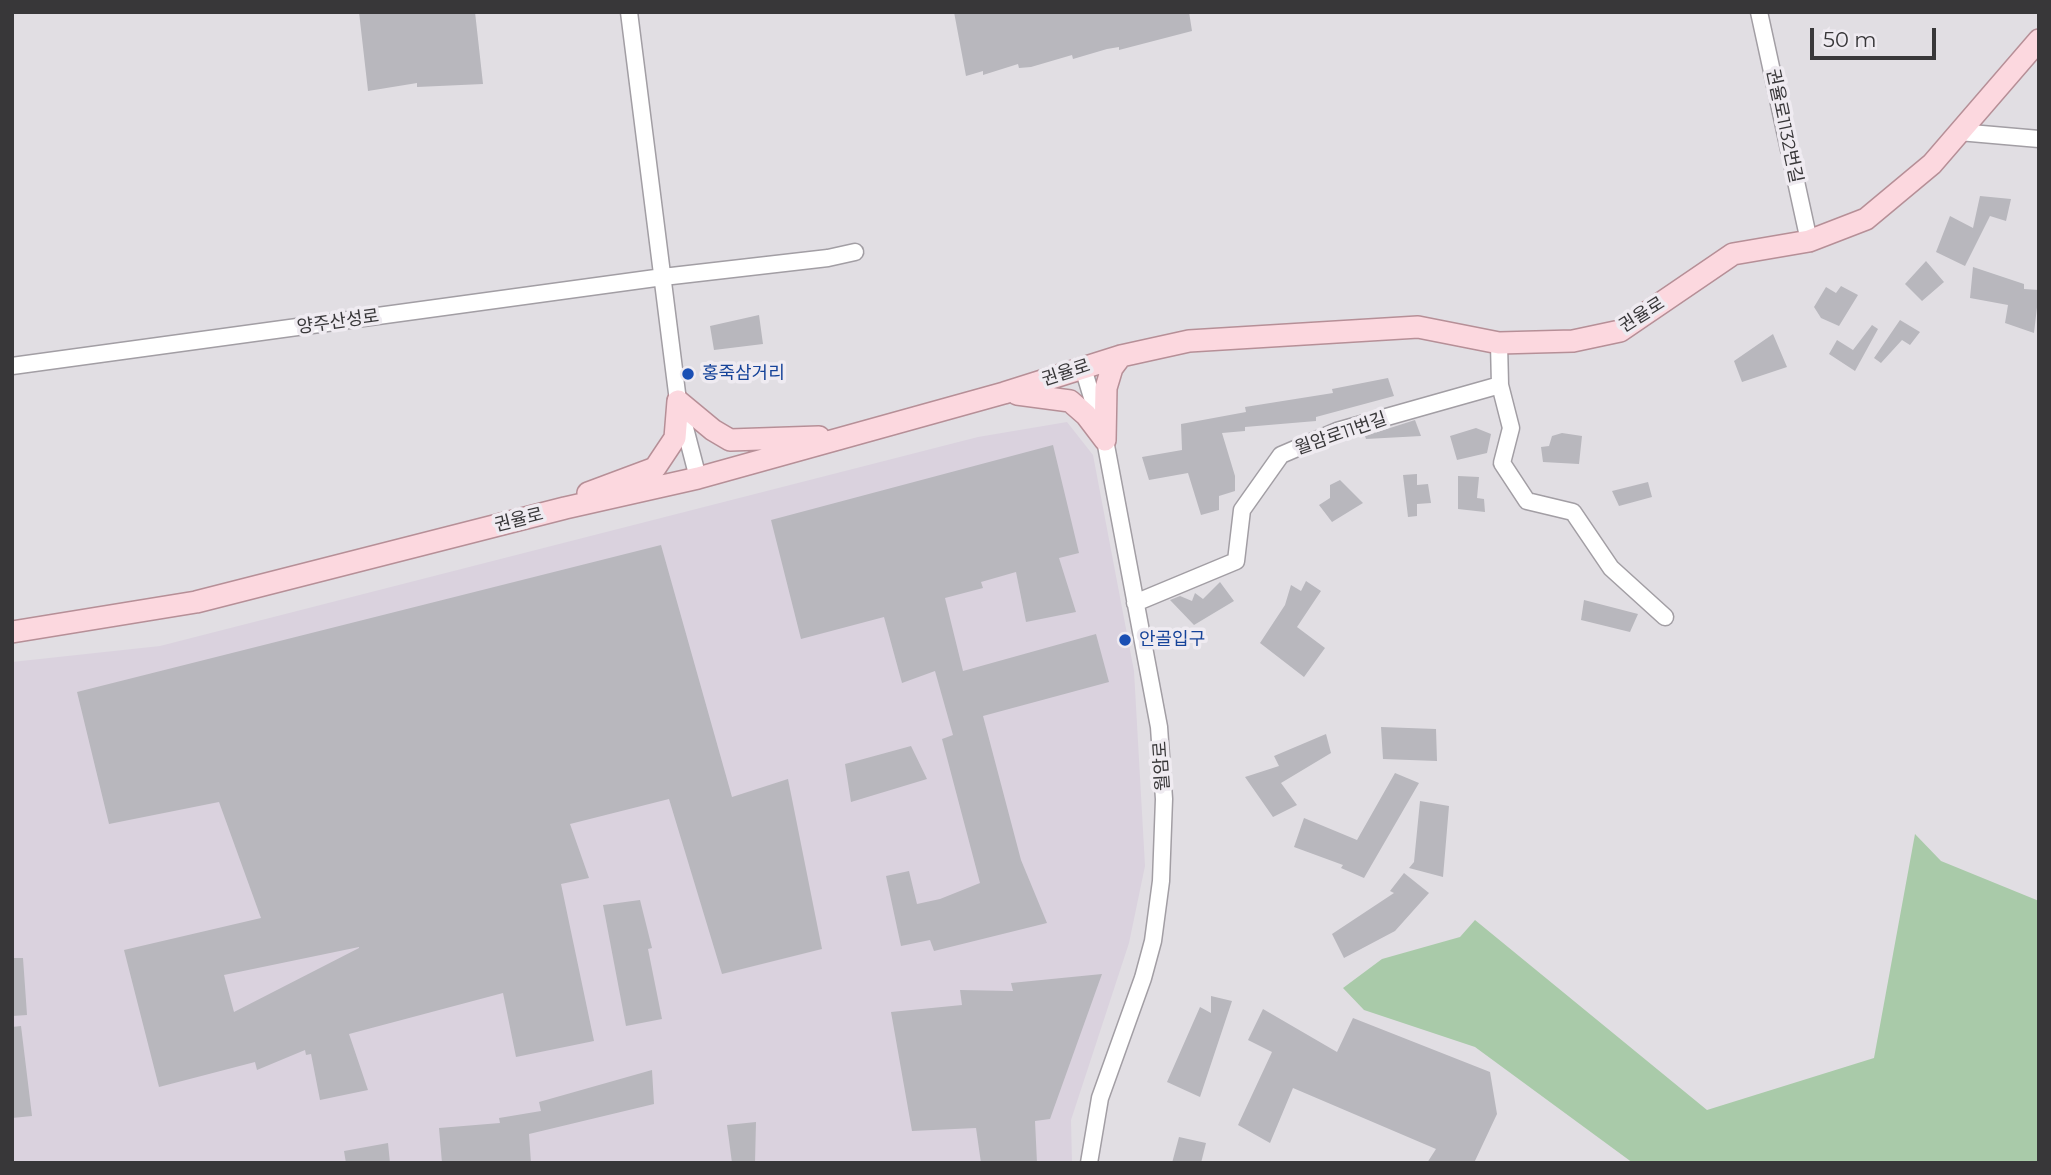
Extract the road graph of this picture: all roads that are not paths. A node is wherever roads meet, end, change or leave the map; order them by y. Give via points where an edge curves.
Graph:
1 (629, 12) edge
2 (1759, 12) edge
3 (2039, 40) edge
4 (1959, 132) junction
5 (2039, 139) edge
6 (1809, 241) junction
7 (855, 251) dead end
8 (663, 277) junction
9 (1499, 343) junction
10 (1121, 356) junction
11 (12, 366) edge
12 (1083, 368) junction
13 (1500, 385) junction
14 (1004, 393) junction
15 (678, 401) junction
16 (849, 436) junction
17 (1105, 440) junction
18 (698, 478) junction
19 (565, 508) junction
20 (1135, 603) junction
21 (1665, 617) dead end
22 (12, 632) edge
23 (1089, 1163) edge

1 - 8 street
2 - 6 street, 권율로1132번길
3 - 4 main road, 권율로
4 - 5 street
4 - 6 main road, 권율로 via 1932,163 1866,219
6 - 9 main road, 권율로 via 1733,254 1620,331 1573,341
7 - 8 street, 양주산성로
8 - 11 street, 양주산성로
8 - 15 street
9 - 10 main road, 권율로 via 1418,327 1189,341
9 - 13 street
10 - 12 main road, 권율로
10 - 17 main road via 1106,388
12 - 14 main road, 권율로
12 - 17 street, 월암로
13 - 20 street, 월암로11번길 via 1337,431 1281,455 1242,510 1236,561
13 - 21 street via 1511,428 1502,463 1527,501 1573,512 1611,568
14 - 16 main road, 권율로
14 - 17 main road via 1070,401
15 - 16 main road via 730,440
15 - 18 street
15 - 19 main road via 675,438 655,468 592,490
16 - 18 main road, 권율로
17 - 20 street, 월암로
18 - 19 main road, 권율로
19 - 22 main road, 권율로 via 196,603
20 - 23 street, 월암로 via 1163,761 1161,881 1149,953 1100,1098

